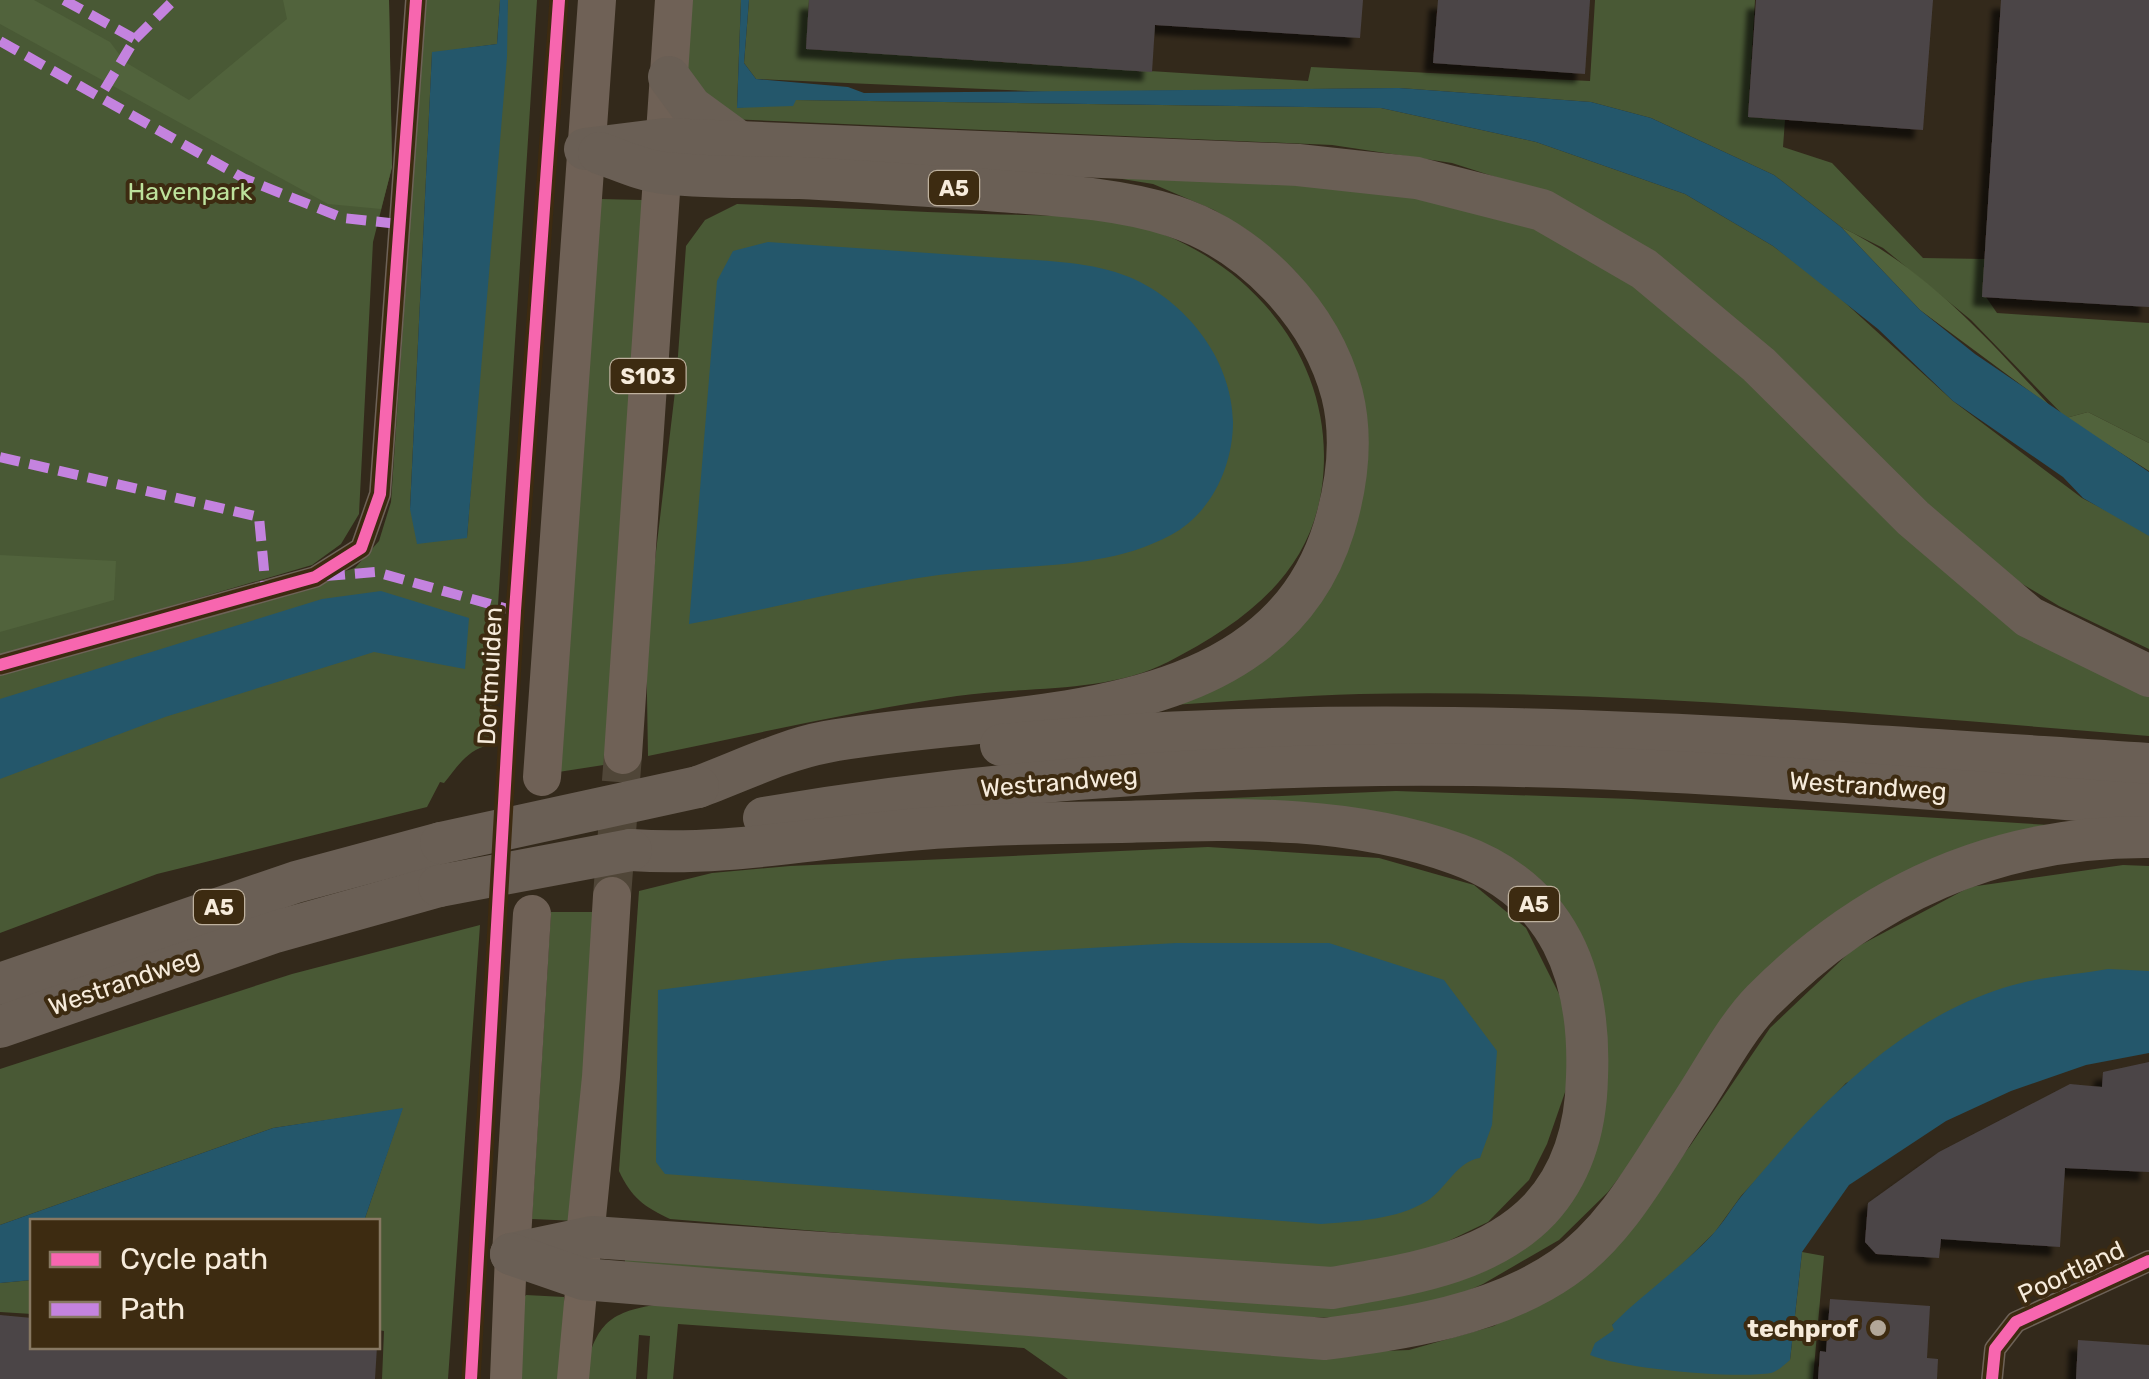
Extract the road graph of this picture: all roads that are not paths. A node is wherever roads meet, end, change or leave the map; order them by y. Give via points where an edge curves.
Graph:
1 (416, 0) edge
2 (597, 0) edge
3 (674, 0) edge
4 (669, 77) junction
5 (739, 142) junction
6 (585, 149) junction
7 (663, 156) junction
8 (0, 665) edge
9 (2149, 676) edge
10 (623, 755) tunnel mouth
11 (2149, 764) edge
12 (542, 777) dead end
13 (698, 788) junction
14 (2149, 805) edge
15 (2149, 838) edge
16 (694, 842) junction
17 (612, 896) tunnel mouth
18 (532, 914) dead end
19 (0, 984) edge
20 (0, 1026) edge
21 (511, 1254) junction
22 (584, 1258) junction
23 (2149, 1261) edge
24 (506, 1379) edge
25 (573, 1379) edge
26 (1992, 1379) edge

1 - 8 street via 380,494 361,548 314,577
2 - 6 main road
3 - 4 main road, S103
4 - 5 highway via 691,108
4 - 7 main road, S103
5 - 7 highway, A5
5 - 9 highway, A5 via 1298,165 1417,178 1542,210 1644,268 2029,618
6 - 7 highway
6 - 12 main road
7 - 10 main road, S103
7 - 13 highway, A5 via 1058,196 1176,217 1248,258 1292,298 1328,352 1349,432 1342,502 1322,566 1274,630 1236,658 1118,701 822,742
11 - 13 highway, Westrandweg / A5 via 1653,731 1319,725 943,751
13 - 19 highway, Westrandweg / A5, bridge via 442,843 259,894
14 - 16 highway, Westrandweg / A5 via 1678,773 1382,765 1011,785
15 - 22 highway, A5 via 2026,847 1936,876 1850,926 1760,1003 1612,1223 1564,1268 1502,1300 1407,1328 1325,1339
16 - 20 highway, Westrandweg / A5, bridge via 439,886 275,932
16 - 22 highway, A5 via 1260,819 1325,821 1460,854 1536,905 1566,944 1582,984 1588,1072 1576,1149 1540,1208 1486,1248 1418,1272 1332,1288
17 - 22 main road
18 - 21 main road
21 - 22 highway, A5
21 - 24 main road
22 - 25 main road
23 - 26 street, Poortland via 2016,1322 1995,1349

